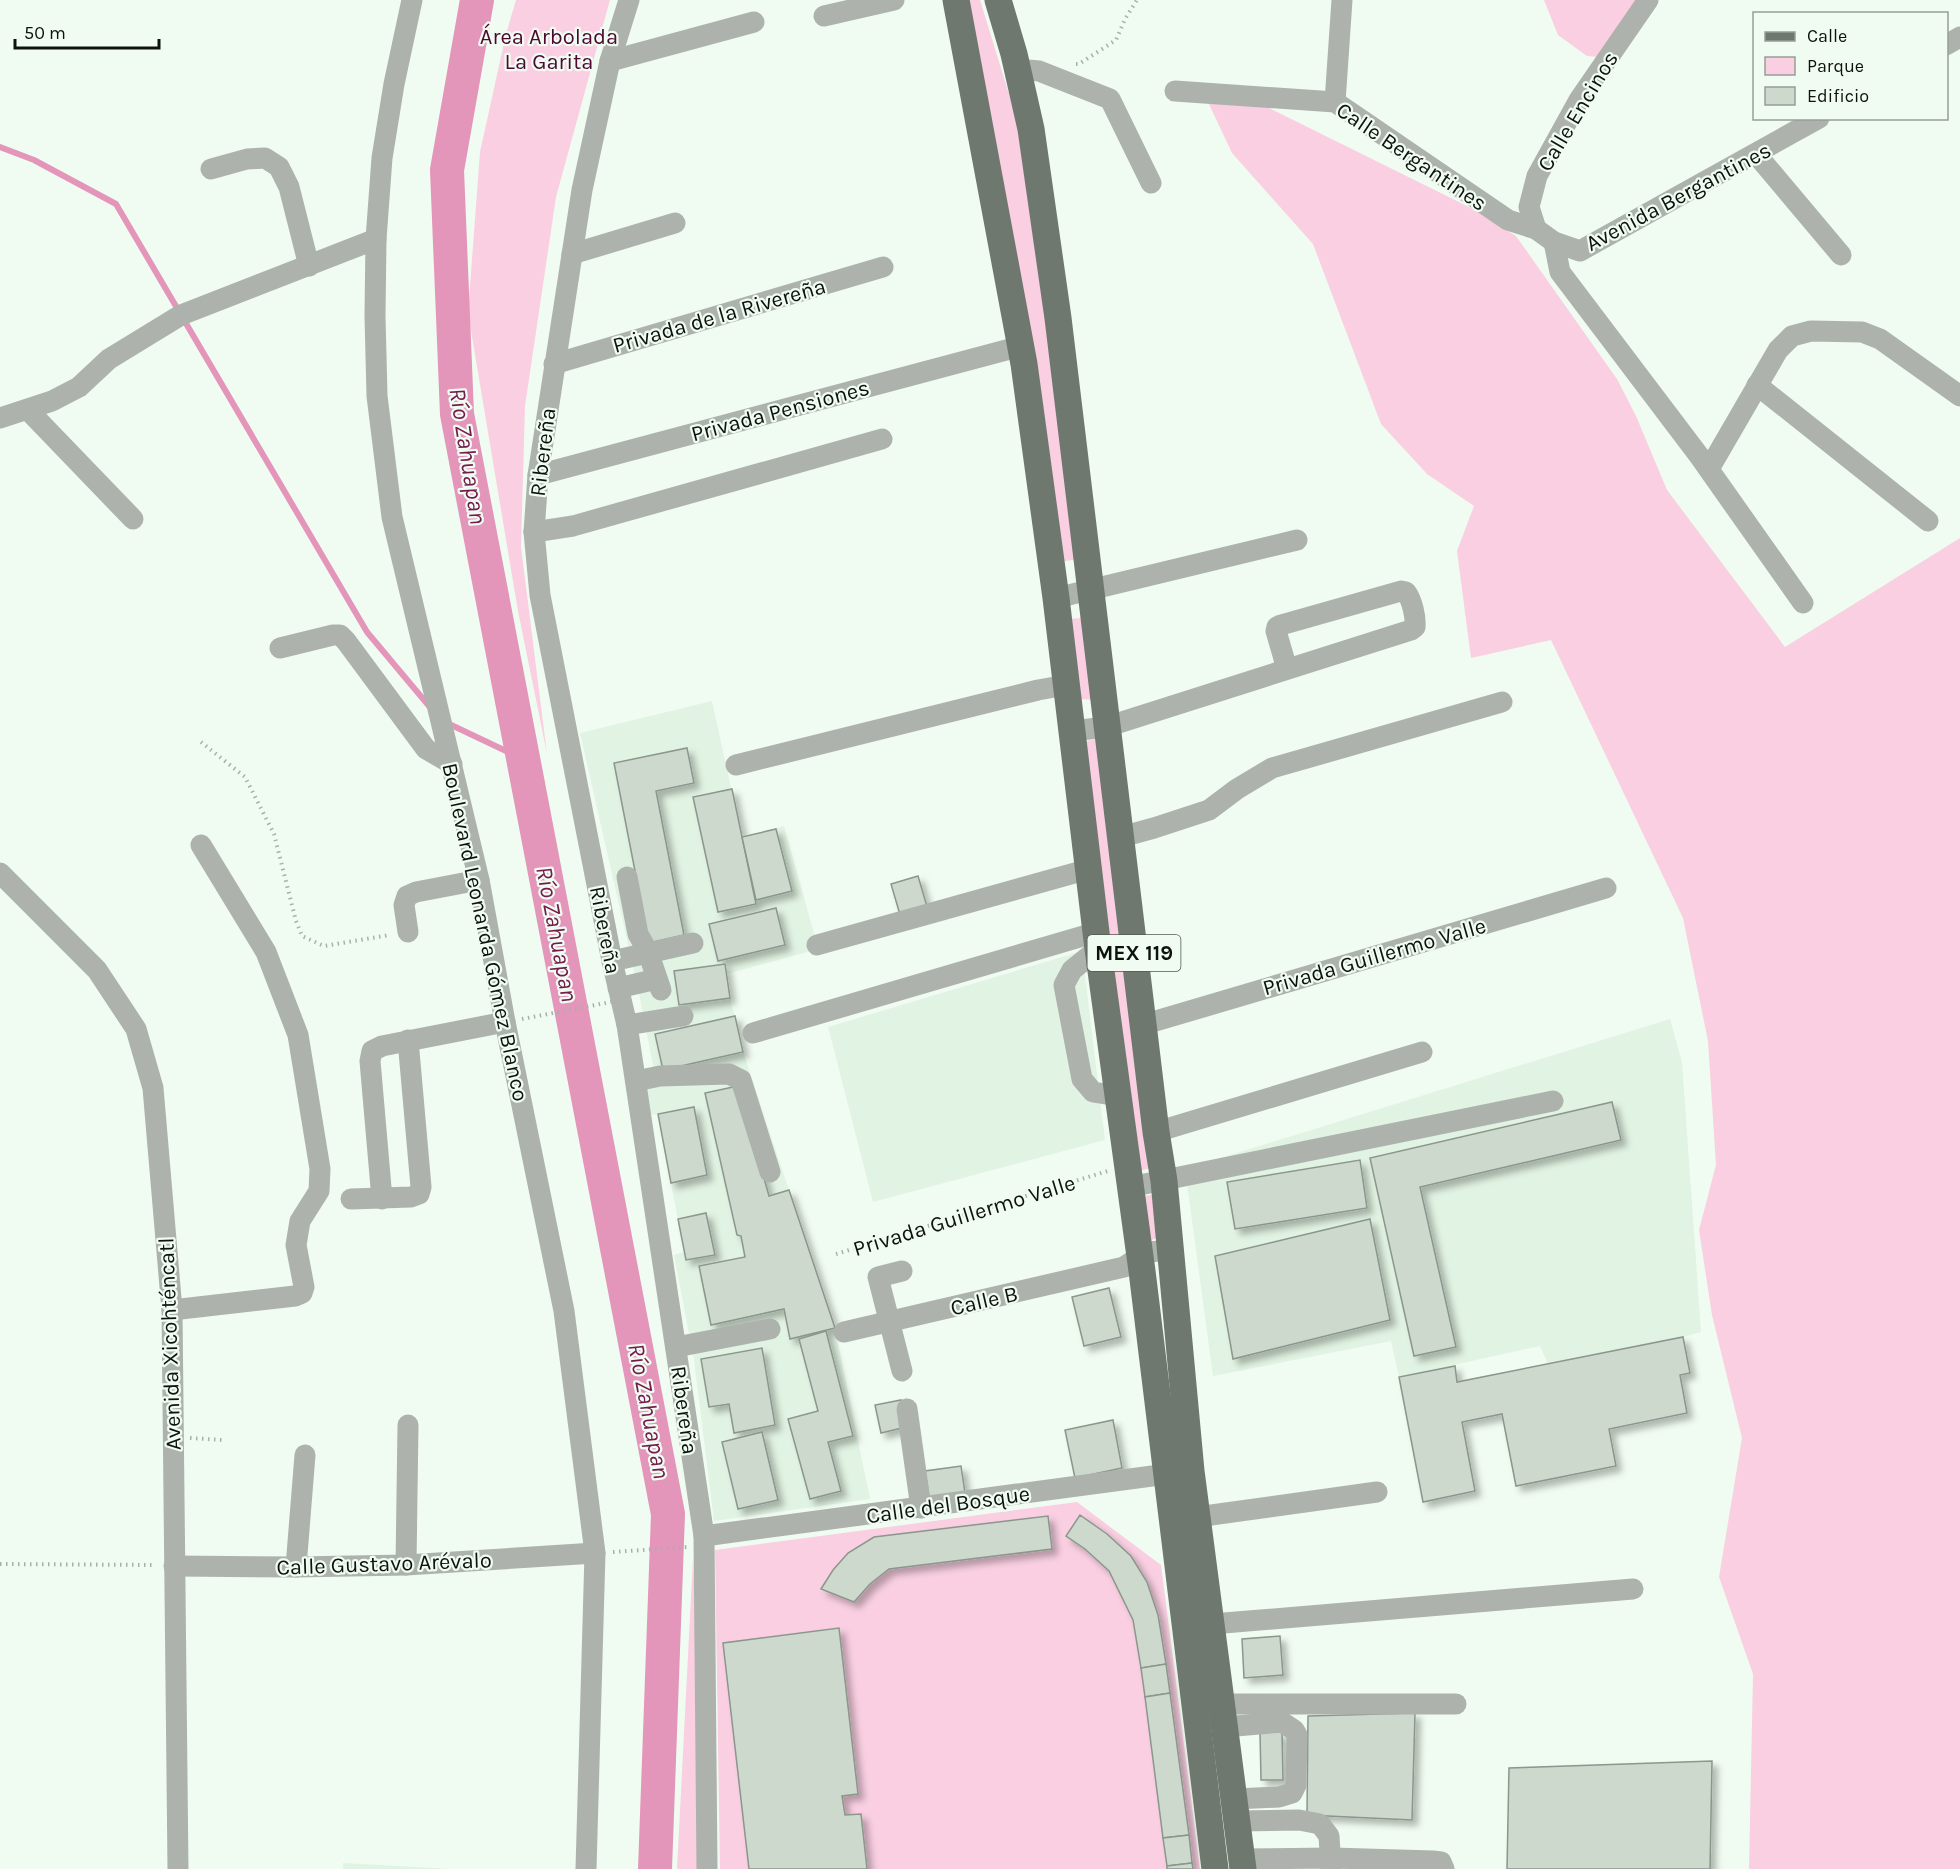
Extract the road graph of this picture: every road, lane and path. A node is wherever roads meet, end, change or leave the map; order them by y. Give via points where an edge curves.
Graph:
1 (412, 0) edge
2 (629, 0) edge
3 (894, 0) edge
4 (956, 0) edge
5 (998, 0) edge
6 (1137, 0) edge
7 (1342, 0) edge
8 (1648, 0) edge
9 (824, 16) dead end
10 (753, 22) dead end
11 (610, 62) junction
12 (1070, 64) dead end
13 (1017, 69) junction
14 (1175, 91) dead end
15 (1335, 102) junction
16 (1816, 120) edge
17 (1756, 154) junction
18 (211, 169) dead end
19 (1151, 183) dead end
20 (675, 223) dead end
21 (1536, 229) junction
22 (376, 239) junction
23 (1554, 242) junction
24 (572, 254) junction
25 (1841, 255) dead end
26 (309, 266) junction
27 (883, 267) dead end
28 (1021, 346) junction
29 (554, 364) junction
30 (1757, 385) junction
31 (1960, 396) edge
32 (28, 410) junction
33 (0, 418) edge
34 (882, 439) dead end
35 (1709, 469) junction
36 (538, 475) junction
37 (133, 519) dead end
38 (1928, 521) dead end
39 (534, 532) junction
40 (1297, 540) dead end
41 (1091, 590) junction
42 (1056, 598) junction
43 (1803, 603) dead end
44 (280, 648) dead end
45 (1287, 669) junction
46 (1066, 685) junction
47 (1502, 702) dead end
48 (1106, 727) junction
49 (1072, 731) junction
50 (201, 742) dead end
51 (452, 764) junction
52 (736, 765) dead end
53 (1121, 837) junction
54 (201, 845) dead end
55 (1089, 869) junction
56 (0, 873) edge
57 (627, 877) dead end
58 (479, 880) junction
59 (1606, 888) dead end
60 (408, 932) joint
61 (1097, 941) junction
62 (693, 943) dead end
63 (817, 945) dead end
64 (648, 952) junction
65 (612, 961) junction
66 (617, 995) junction
67 (683, 1016) dead end
68 (513, 1020) junction
69 (627, 1025) junction
70 (1142, 1025) junction
71 (753, 1033) dead end
72 (408, 1040) junction
73 (1422, 1052) dead end
74 (636, 1081) junction
75 (1118, 1096) junction
76 (1553, 1101) dead end
77 (1156, 1132) junction
78 (770, 1172) dead end
79 (1129, 1176) junction
80 (1164, 1181) junction
81 (351, 1199) dead end
82 (382, 1199) junction
83 (836, 1254) dead end
84 (1172, 1258) junction
85 (1135, 1265) junction
86 (902, 1270) dead end
87 (172, 1310) junction
88 (891, 1322) junction
89 (770, 1329) dead end
90 (844, 1332) dead end
91 (676, 1347) junction
92 (902, 1371) dead end
93 (907, 1409) dead end
94 (408, 1425) dead end
95 (173, 1437) junction
96 (222, 1440) dead end
97 (305, 1455) dead end
98 (1180, 1472) junction
99 (1377, 1492) dead end
100 (921, 1508) junction
101 (1197, 1517) junction
102 (704, 1536) junction
103 (683, 1548) dead end
104 (599, 1552) junction
105 (0, 1564) edge
106 (406, 1565) junction
107 (174, 1566) junction
108 (296, 1567) junction
109 (1633, 1589) dead end
110 (1212, 1624) junction
111 (1456, 1704) dead end
112 (1222, 1716) junction
113 (1235, 1810) junction
114 (1242, 1864) edge
115 (1332, 1864) edge
116 (178, 1869) edge
117 (586, 1869) edge
118 (707, 1869) edge
119 (1215, 1869) edge
120 (1444, 1869) edge

1 - 22 street, Boulevard Leonarda Gómez Blanco via 382,158
2 - 11 street, Ribereña
3 - 9 street
4 - 28 main road, MEX 119
5 - 13 main road, MEX 119
6 - 12 path via 1116,40 1079,64
7 - 15 street
8 - 21 street, Calle Encinos via 1579,100 1538,176 1529,207
10 - 11 street
11 - 24 street, Ribereña
13 - 19 street via 1039,70 1110,99
13 - 41 main road, MEX 119 via 1031,129 1058,318
14 - 15 street, Calle Bergantines
15 - 21 street, Calle Bergantines via 1508,220
16 - 17 street, Avenida Bergantines
17 - 23 street, Avenida Bergantines via 1580,251
17 - 25 street
18 - 26 street via 265,158 279,167 289,187
20 - 24 street
21 - 23 street, Avenida Bergantines
22 - 26 street
22 - 51 street, Boulevard Leonarda Gómez Blanco via 377,396 392,517
23 - 35 street via 1560,272
24 - 29 street, Ribereña
26 - 32 street via 181,315 109,358 79,387
27 - 29 street, Privada de la Rivereña
28 - 36 street, Privada Pensiones
28 - 42 main road, MEX 119
29 - 36 street, Ribereña
30 - 31 street via 1778,350 1792,336 1811,331 1862,332 1880,339
30 - 35 street
30 - 38 street
32 - 33 street
32 - 37 street
34 - 39 street via 573,526
35 - 43 street
36 - 39 street, Ribereña
39 - 65 street, Ribereña via 540,595
40 - 41 street
41 - 42 street
41 - 48 main road, MEX 119
42 - 46 main road, MEX 119
44 - 51 street via 340,635 426,749
45 - 45 street via 1411,630 1415,622 1409,596 1401,591 1277,627
45 - 48 street
46 - 49 main road, MEX 119
46 - 52 street
47 - 53 street via 1272,768 1209,810
48 - 49 street
48 - 53 main road, MEX 119
49 - 55 main road, MEX 119
50 - 60 path via 245,777 274,834 302,936 324,946
51 - 58 street, Boulevard Leonarda Gómez Blanco
53 - 70 main road, MEX 119
54 - 87 street via 266,952 298,1035 320,1169 319,1191 300,1221 296,1245 302,1293
55 - 61 main road, MEX 119
55 - 63 street
56 - 87 street, Avenida Xicohténcatl via 98,970 136,1029 153,1089
57 - 64 street via 638,934
58 - 60 street via 407,896 404,905
58 - 68 street, Boulevard Leonarda Gómez Blanco
59 - 70 street, Privada Guillermo Valle
61 - 71 street
61 - 75 main road, MEX 119
61 - 75 street via 1064,985 1082,1079 1093,1092
62 - 64 street
64 - 65 street
64 - 66 street via 659,984
65 - 66 street, Ribereña
66 - 68 path, bridge
66 - 69 street, Ribereña
67 - 69 street
68 - 72 street
68 - 104 street, Boulevard Leonarda Gómez Blanco via 564,1311
69 - 74 street, Ribereña
70 - 77 main road, MEX 119
72 - 82 street via 372,1051 370,1061
72 - 82 street via 421,1187 419,1194 411,1197
73 - 77 street
74 - 78 street via 729,1074 741,1080
74 - 91 street, Ribereña
75 - 79 main road, MEX 119
76 - 80 street
77 - 80 main road, MEX 119
79 - 80 street
79 - 83 path, Privada Guillermo Valle
79 - 85 main road, MEX 119
80 - 84 main road, MEX 119
81 - 82 street
84 - 85 street, Calle B via 1159,1272 1149,1273
84 - 98 main road, MEX 119
85 - 88 street, Calle B
85 - 98 main road, MEX 119
86 - 88 street via 878,1277
87 - 95 street, Avenida Xicohténcatl
88 - 90 street, Calle B
88 - 92 street
89 - 91 street
91 - 102 street, Ribereña
93 - 100 street
94 - 106 street
95 - 96 path
95 - 107 street, Avenida Xicohténcatl
97 - 108 street
98 - 100 street, Calle del Bosque
98 - 101 main road, MEX 119
98 - 119 main road, MEX 119
99 - 101 street
100 - 102 street, Calle del Bosque
101 - 110 main road, MEX 119
102 - 118 street, Ribereña
103 - 104 path
104 - 106 street, Calle Gustavo Arévalo
104 - 117 street, Boulevard Leonarda Gómez Blanco
105 - 107 path
106 - 108 street, Calle Gustavo Arévalo
107 - 108 street, Calle Gustavo Arévalo
107 - 116 street, Avenida Xicohténcatl
109 - 110 street
110 - 112 main road, MEX 119
111 - 112 street
112 - 113 main road, MEX 119
112 - 113 street via 1282,1722 1297,1736 1296,1785 1292,1793
113 - 114 main road, MEX 119
113 - 115 street via 1320,1824 1329,1836
114 - 115 street
115 - 120 street via 1434,1861 1441,1862

